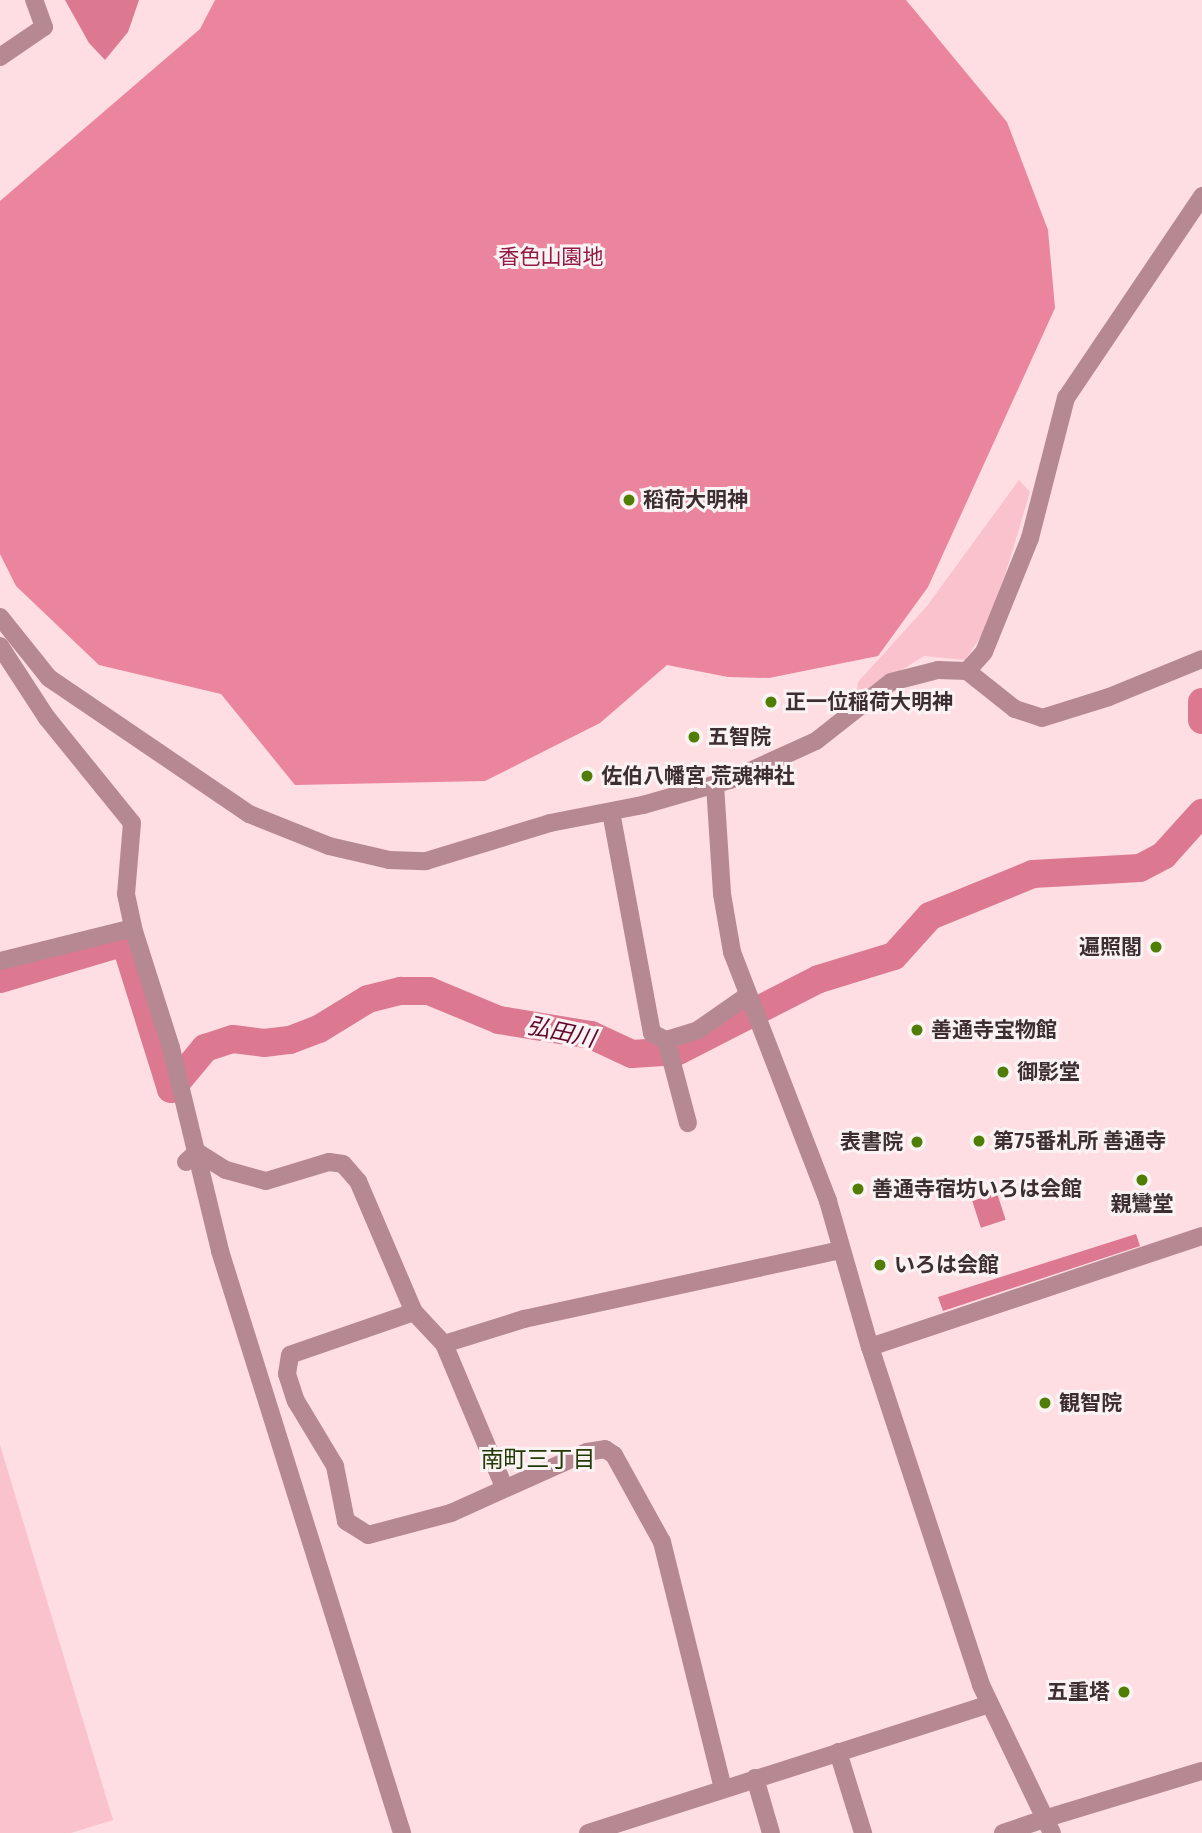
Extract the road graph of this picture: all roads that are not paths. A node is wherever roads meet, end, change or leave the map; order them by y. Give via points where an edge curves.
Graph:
1 (34, 0) edge
2 (0, 57) edge
3 (1202, 195) edge
4 (0, 617) edge
5 (0, 646) edge
6 (1202, 659) edge
7 (967, 671) junction
8 (715, 785) junction
9 (611, 812) junction
10 (133, 928) junction
11 (0, 961) edge
12 (748, 998) junction
13 (666, 1040) junction
14 (688, 1123) dead end
15 (191, 1157) junction
16 (1202, 1236) edge
17 (840, 1250) junction
18 (414, 1312) junction
19 (444, 1344) junction
20 (870, 1347) junction
21 (504, 1487) junction
22 (990, 1704) junction
23 (838, 1752) junction
24 (1202, 1771) edge
25 (755, 1778) junction
26 (723, 1789) junction
27 (1049, 1826) edge
28 (402, 1833) edge
29 (588, 1833) edge
30 (771, 1833) edge
31 (863, 1833) edge
32 (1003, 1833) edge

1 - 2 street via 44,27
3 - 7 street via 1066,398 1030,538 984,652
4 - 9 street via 48,678 109,723 249,814 328,846 389,860 426,861 550,822
5 - 10 street via 47,718 132,823 126,894
6 - 7 street via 1098,702 1042,718 1016,709
7 - 8 street via 938,670 891,682 816,741
8 - 9 street
8 - 12 street via 722,894 732,952
9 - 13 street via 652,1033
10 - 11 street
10 - 15 street via 159,1005
12 - 13 street via 698,1030
12 - 17 street via 805,1138
13 - 14 street
15 - 18 street via 266,1181 329,1163 343,1164 358,1181
15 - 28 street
16 - 20 street
17 - 19 street via 524,1319
17 - 20 street
18 - 19 street
18 - 21 street via 290,1355 287,1374 296,1401 335,1466 346,1521 368,1535 451,1513
19 - 21 street
20 - 22 street
21 - 26 street via 587,1452 605,1449 614,1455 662,1542
22 - 23 street
22 - 27 street
23 - 25 street
23 - 31 street
24 - 27 street
25 - 26 street
25 - 30 street
26 - 29 street
27 - 32 street

